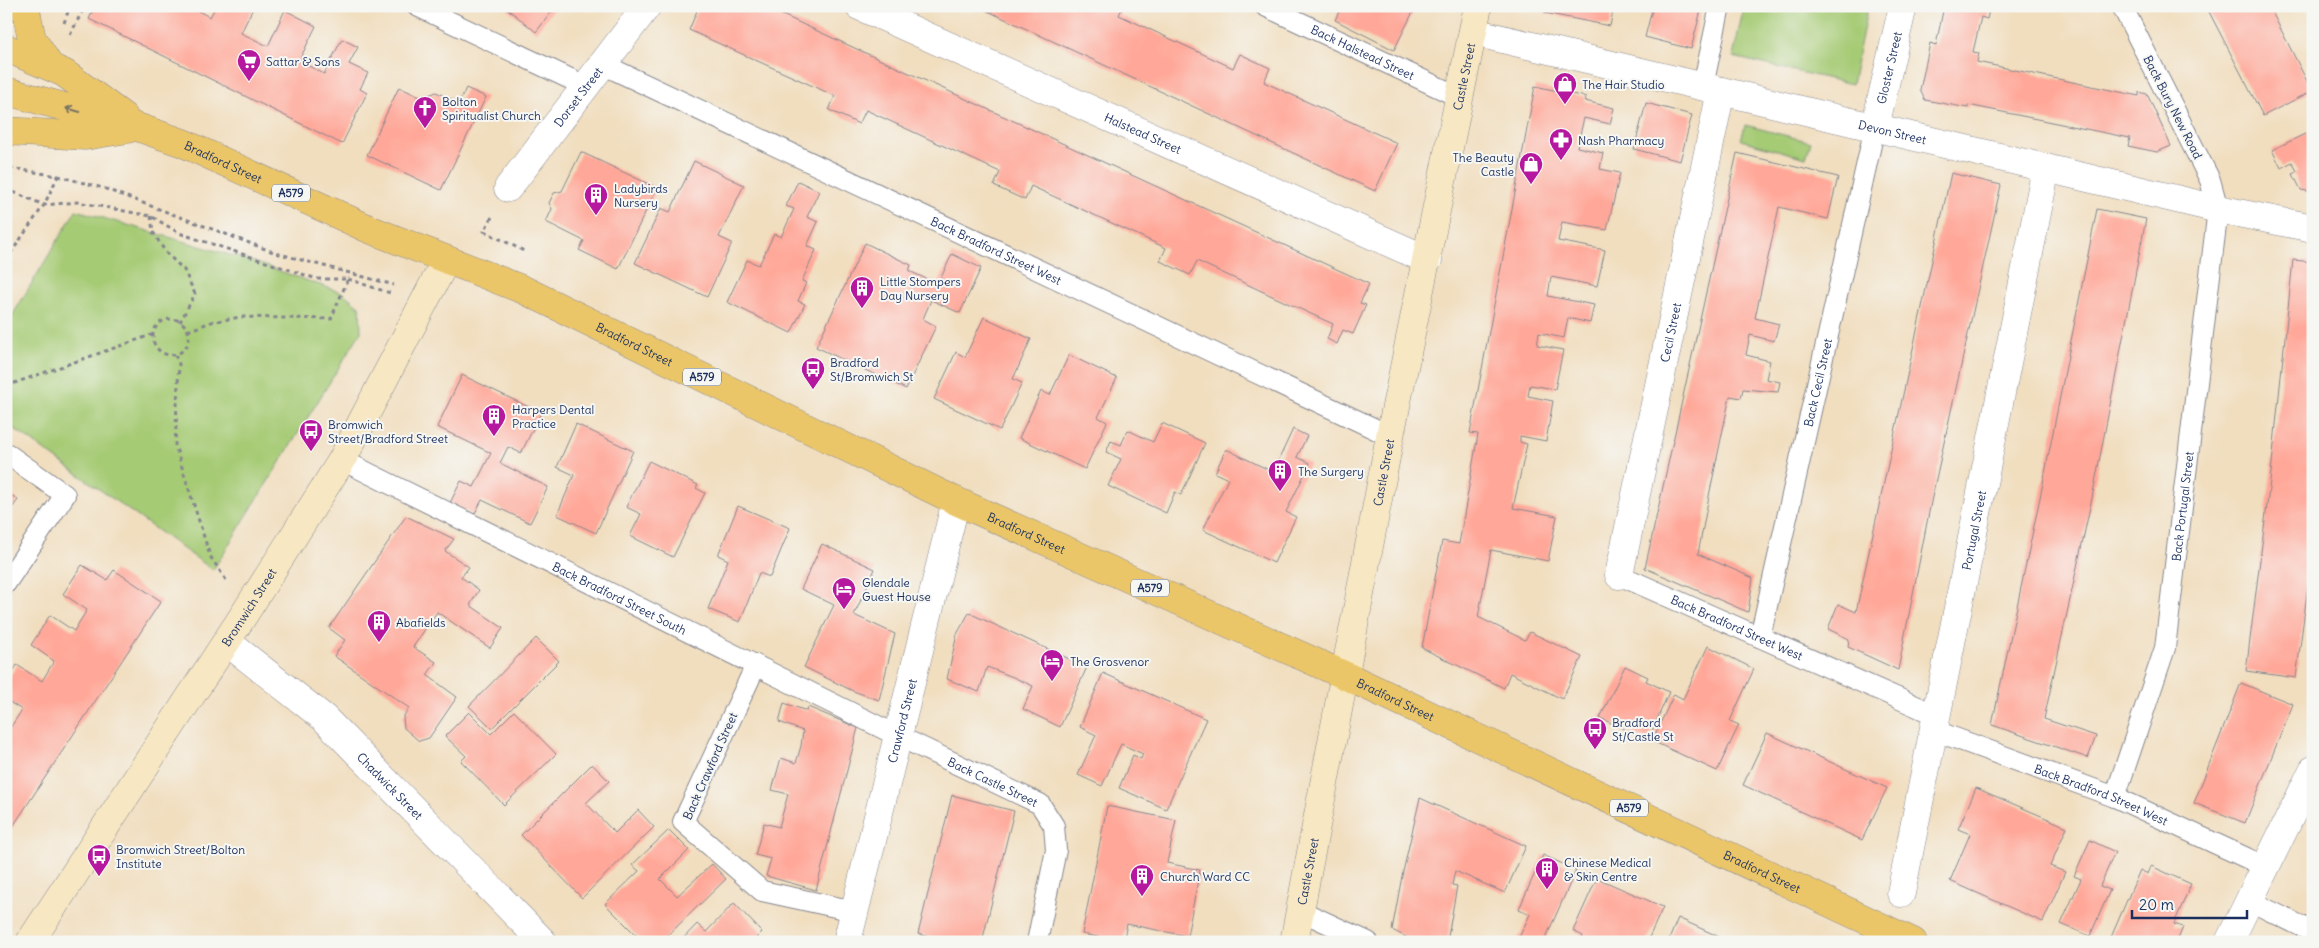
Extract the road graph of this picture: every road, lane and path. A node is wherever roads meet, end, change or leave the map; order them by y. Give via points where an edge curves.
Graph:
1 (25, 6) edge
2 (417, 6) edge
3 (647, 6) edge
4 (860, 6) edge
5 (1265, 6) edge
6 (1720, 6) edge
7 (1903, 6) edge
8 (2030, 6) edge
9 (2122, 6) edge
10 (2024, 9) dead end
11 (1476, 19) edge
12 (6, 48) edge
13 (602, 64) junction
14 (49, 65) junction
15 (585, 86) junction
16 (1712, 89) junction
17 (6, 91) edge
18 (1459, 97) junction
19 (137, 127) junction
20 (1875, 127) junction
21 (6, 132) edge
22 (6, 167) edge
23 (2046, 168) junction
24 (58, 176) junction
25 (508, 188) dead end
26 (6, 190) edge
27 (44, 205) junction
28 (2218, 209) junction
29 (150, 216) junction
30 (2313, 228) edge
31 (6, 260) edge
32 (446, 260) junction
33 (1428, 260) junction
34 (348, 279) junction
35 (424, 299) junction
36 (180, 322) junction
37 (188, 331) junction
38 (154, 334) junction
39 (175, 355) junction
40 (6, 386) edge
41 (1390, 436) junction
42 (6, 453) edge
43 (342, 460) junction
44 (956, 501) junction
45 (1619, 575) joint
46 (6, 583) edge
47 (245, 614) junction
48 (1760, 637) junction
49 (227, 642) junction
50 (756, 665) junction
51 (1344, 675) junction
52 (1935, 722) junction
53 (898, 736) junction
54 (2313, 770) edge
55 (2115, 797) junction
56 (2266, 867) junction
57 (1901, 893) dead end
58 (2250, 901) junction
59 (1301, 911) junction
60 (854, 912) junction
61 (2313, 932) edge
62 (30, 942) edge
63 (543, 942) edge
64 (848, 942) edge
65 (1037, 942) edge
66 (1294, 942) edge
67 (1368, 942) edge
68 (1913, 942) edge
69 (2229, 942) edge

1 - 14 main road via 32,39
2 - 15 lane
3 - 13 street, Dorset Street
4 - 33 street, Halstead Street
5 - 18 lane, Back Halstead Street
6 - 16 lane
7 - 20 street, Gloster Street
8 - 10 path
9 - 28 lane, Back Bury New Road via 2210,180
11 - 16 street, Devon Street
11 - 18 main road, Castle Street
12 - 14 main road, Bradford Street / A579
13 - 15 street, Dorset Street
13 - 41 lane, Back Bradford Street West
14 - 19 main road, Bradford Street / A579
15 - 25 street, Dorset Street
16 - 20 street, Devon Street
16 - 45 street, Cecil Street
19 -> 17 main road, Bradford Street / A579
18 - 33 main road, Castle Street
19 - 21 main road via 85,136
19 - 32 main road, Bradford Street / A579 via 183,143 369,229
20 - 23 street, Devon Street
20 - 48 lane, Back Cecil Street
22 - 24 path
23 - 28 street, Devon Street
23 - 52 street, Portugal Street
24 - 27 path
24 - 35 path via 103,188 276,252
26 - 27 path
27 - 29 path via 78,202
27 - 31 path
28 - 30 street, Devon Street
28 - 55 lane, Back Portugal Street via 2165,648
29 - 34 path via 179,234 318,279
29 - 36 path via 153,232 166,253 184,270 195,294
32 - 35 main road, Bromwich Street
32 - 44 main road, Bradford Street / A579 via 524,290
33 - 41 main road, Castle Street
34 - 35 path
34 - 37 path via 331,319 240,317 211,322
35 - 43 main road, Bromwich Street
36 - 37 path
36 - 38 path via 164,321
37 - 39 path via 188,343 181,353
38 - 39 path via 155,346 159,350
38 - 40 path
39 - 47 path via 179,364 176,445 210,556
41 - 51 main road, Castle Street
42 - 46 lane via 64,494
43 - 47 main road, Bromwich Street
43 - 50 lane, Back Bradford Street South
44 - 51 main road, Bradford Street / A579
44 - 53 street, Crawford Street
45 - 48 lane, Back Bradford Street West
47 - 49 main road, Bromwich Street
48 - 52 lane, Back Bradford Street West
49 - 62 main road, Bromwich Street
49 - 63 street, Chadwick Street via 324,718
50 - 53 lane, Back Bradford Street South
50 - 60 lane, Back Crawford Street via 683,822 762,891
51 - 59 main road, Castle Street
51 - 68 main road, Bradford Street / A579
52 - 55 lane, Back Bradford Street West
52 - 57 street, Portugal Street
53 - 60 street, Crawford Street
53 - 65 lane, Back Castle Street via 1040,804 1054,826 1056,850
54 - 56 street
55 - 56 lane, Back Bradford Street West
56 - 58 street
58 - 61 lane
58 - 69 street
59 - 66 main road, Castle Street
59 - 67 lane
60 - 64 street, Crawford Street

